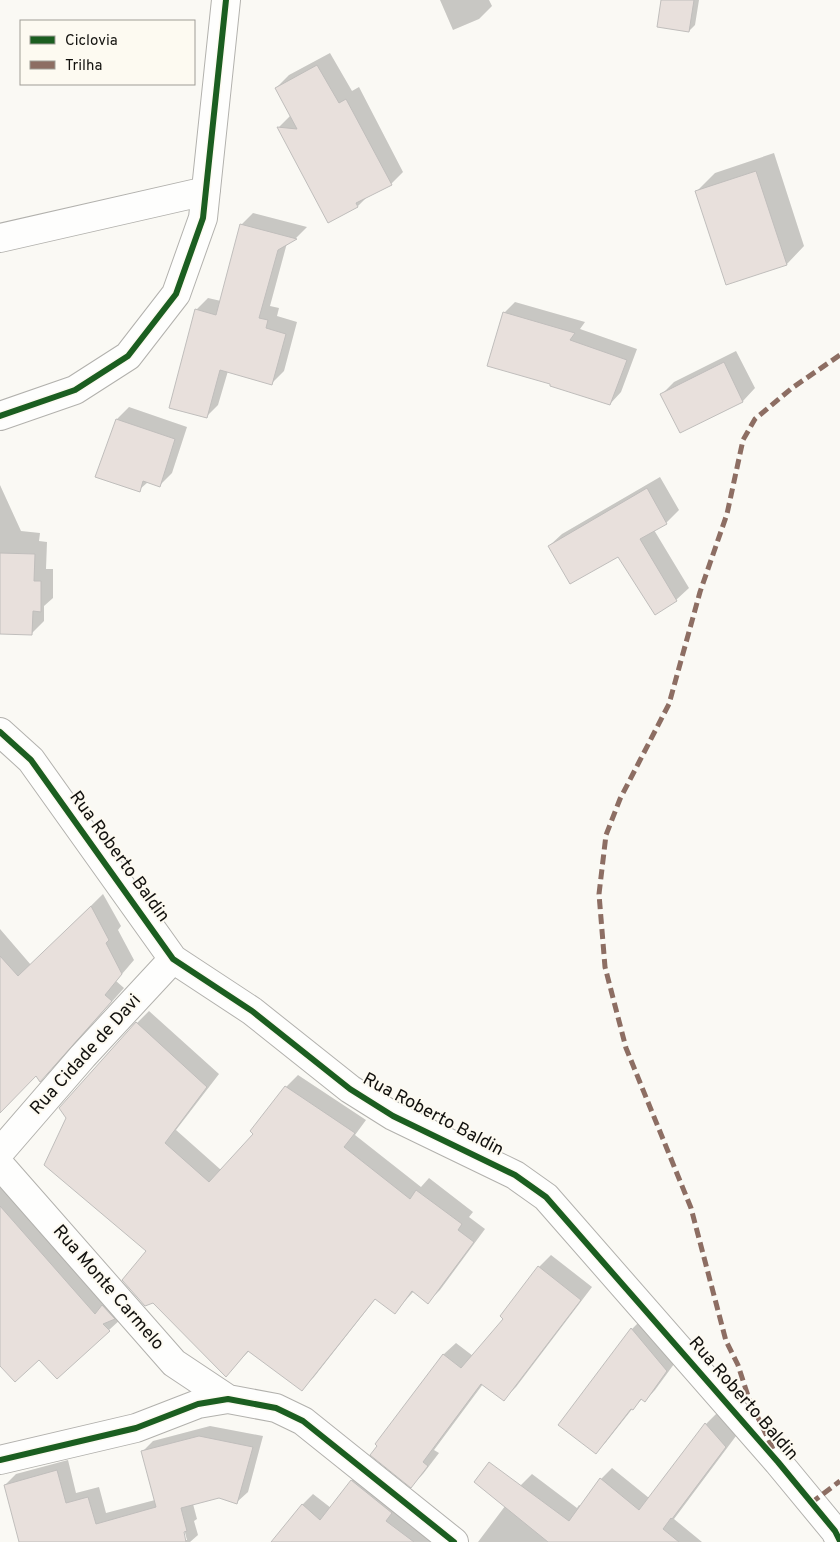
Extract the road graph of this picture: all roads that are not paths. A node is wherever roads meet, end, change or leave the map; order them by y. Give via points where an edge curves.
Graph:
1 (226, 0) edge
2 (206, 191) junction
3 (0, 238) edge
4 (0, 416) edge
5 (0, 732) edge
6 (173, 958) junction
7 (0, 1152) edge
8 (0, 1165) edge
9 (228, 1399) junction
10 (0, 1460) edge
11 (840, 1541) edge
12 (454, 1542) edge

1 - 2 street
2 - 3 street
2 - 4 street via 203,218 176,294 128,356 75,390
5 - 6 street, Rua Roberto Baldin via 31,760
6 - 7 street, Rua Cidade de Davi
6 - 11 street, Rua Roberto Baldin via 252,1011 350,1089 393,1116 515,1175 546,1198 778,1462
8 - 9 street, Rua Monte Carmelo via 174,1363
9 - 10 street via 198,1404 136,1428
9 - 12 street via 276,1408 303,1421

